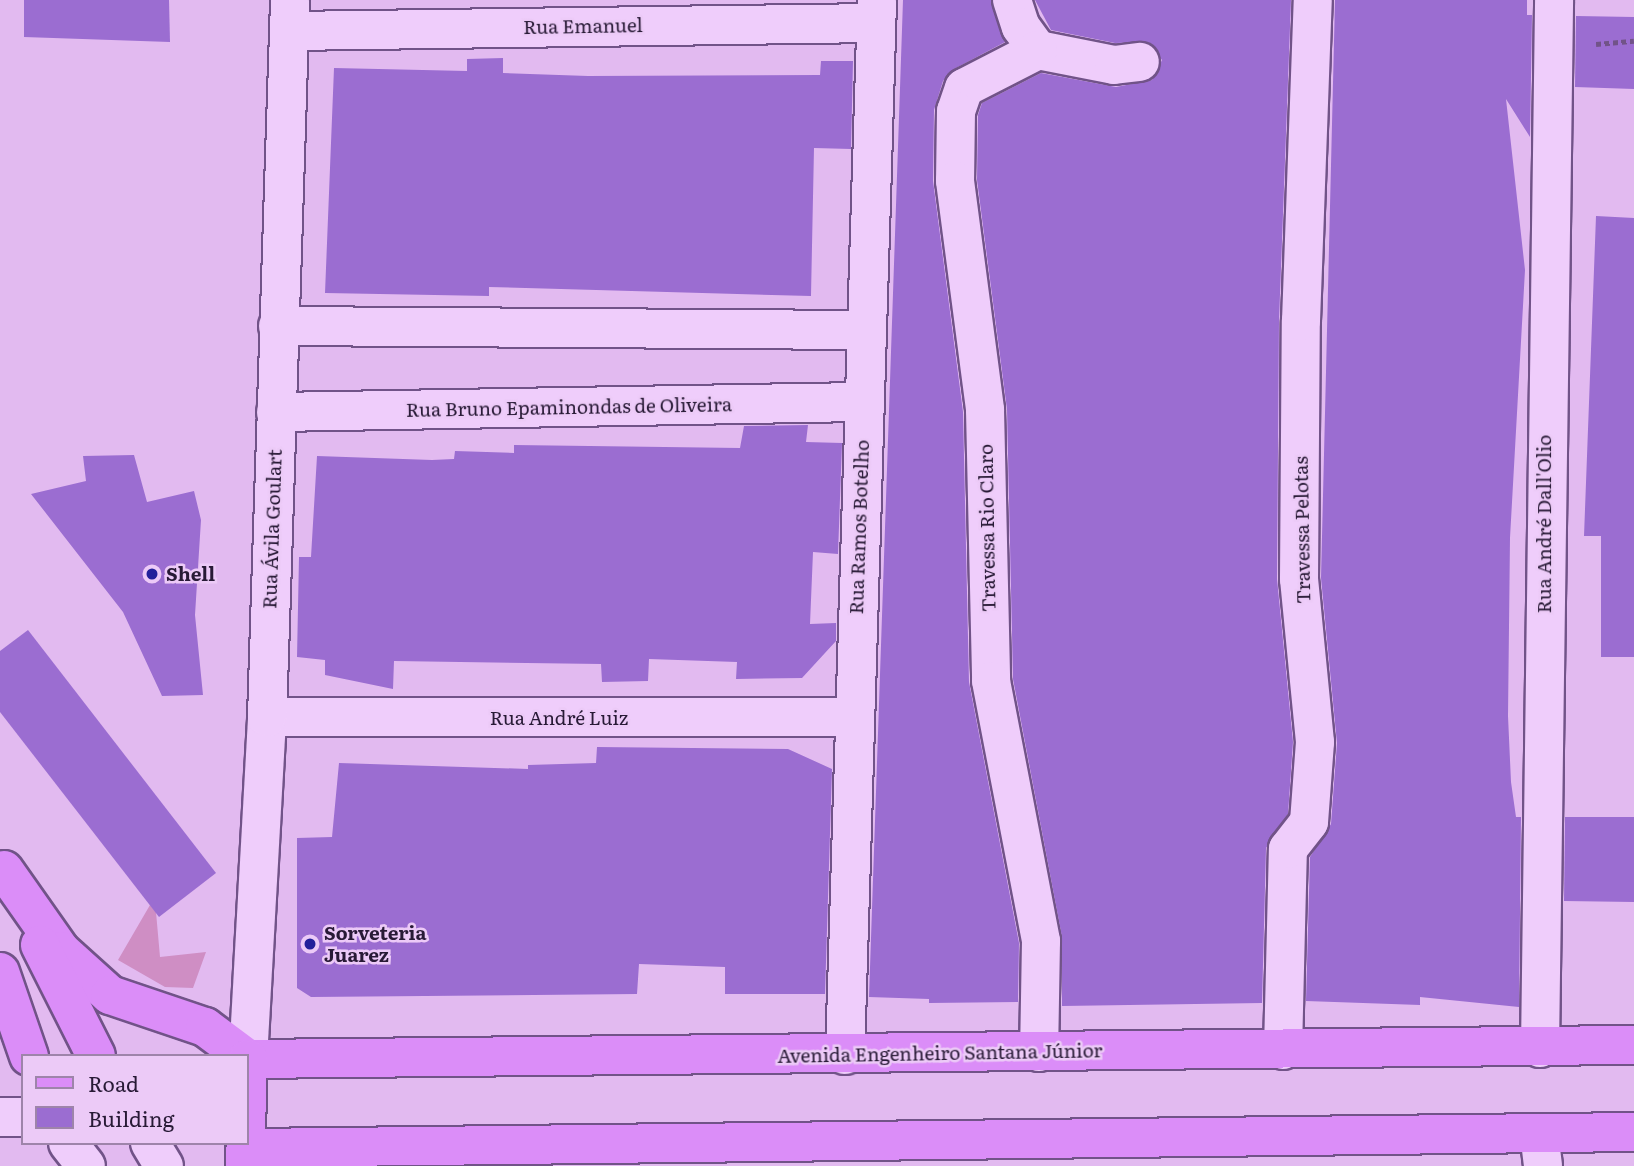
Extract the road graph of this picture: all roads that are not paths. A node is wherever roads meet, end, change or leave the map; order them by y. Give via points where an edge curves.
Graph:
1 (1012, 0) edge
2 (1313, 0) edge
3 (1554, 0) edge
4 (877, 11) edge
5 (290, 15) edge
6 (1038, 50) junction
7 (1140, 62) dead end
8 (278, 326) junction
9 (865, 330) junction
10 (863, 402) junction
11 (276, 412) junction
12 (267, 717) junction
13 (852, 717) junction
14 (2, 866) edge
15 (0, 972) edge
16 (1634, 1045) edge
17 (1540, 1048) junction
18 (1283, 1050) junction
19 (1039, 1052) junction
20 (28, 1054) edge
21 (95, 1054) edge
22 (241, 1054) edge
23 (246, 1054) edge
24 (845, 1055) junction
25 (248, 1058) edge
26 (248, 1070) edge
27 (21, 1116) edge
28 (0, 1117) edge
29 (1634, 1132) edge
30 (58, 1145) edge
31 (70, 1145) edge
32 (151, 1145) edge
33 (1541, 1149) edge
34 (884, 1153) edge
35 (263, 1157) edge
36 (65, 1166) edge
37 (86, 1166) edge
38 (164, 1166) edge

1 - 6 street via 1021,27
2 - 18 street, Travessa Pelotas via 1301,321 1299,579 1315,742 1308,822 1288,849
3 - 17 street, Rua André Dall'Olio
4 - 5 street, Rua Emanuel
4 - 9 street, Rua Ramos Botelho
5 - 8 street, Rua Ávila Goulart
6 - 7 street via 1114,65
6 - 19 street, Travessa Rio Claro via 964,88 956,111 955,181 985,410 991,681 1041,942
8 - 9 street
8 - 11 street, Rua Ávila Goulart
9 - 10 street, Rua Ramos Botelho
10 - 11 street, Rua Bruno Epaminondas de Oliveira
10 - 13 street, Rua Ramos Botelho
11 - 12 street, Rua Ávila Goulart
12 - 13 street, Rua André Luiz
12 - 23 street, Rua Ávila Goulart
13 - 24 street, Rua Ramos Botelho
14 - 21 main road
14 - 22 main road via 61,951 110,995 205,1027
15 - 20 main road
16 - 17 main road, Avenida Engenheiro Santana Júnior
17 - 18 main road, Avenida Engenheiro Santana Júnior
18 - 19 main road, Avenida Engenheiro Santana Júnior
19 - 24 main road, Avenida Engenheiro Santana Júnior
24 - 25 main road, Avenida Engenheiro Santana Júnior
26 - 35 main road
27 - 28 street
29 - 33 main road
30 - 36 street
31 - 37 street
32 - 38 street
33 - 34 main road
34 - 35 main road

